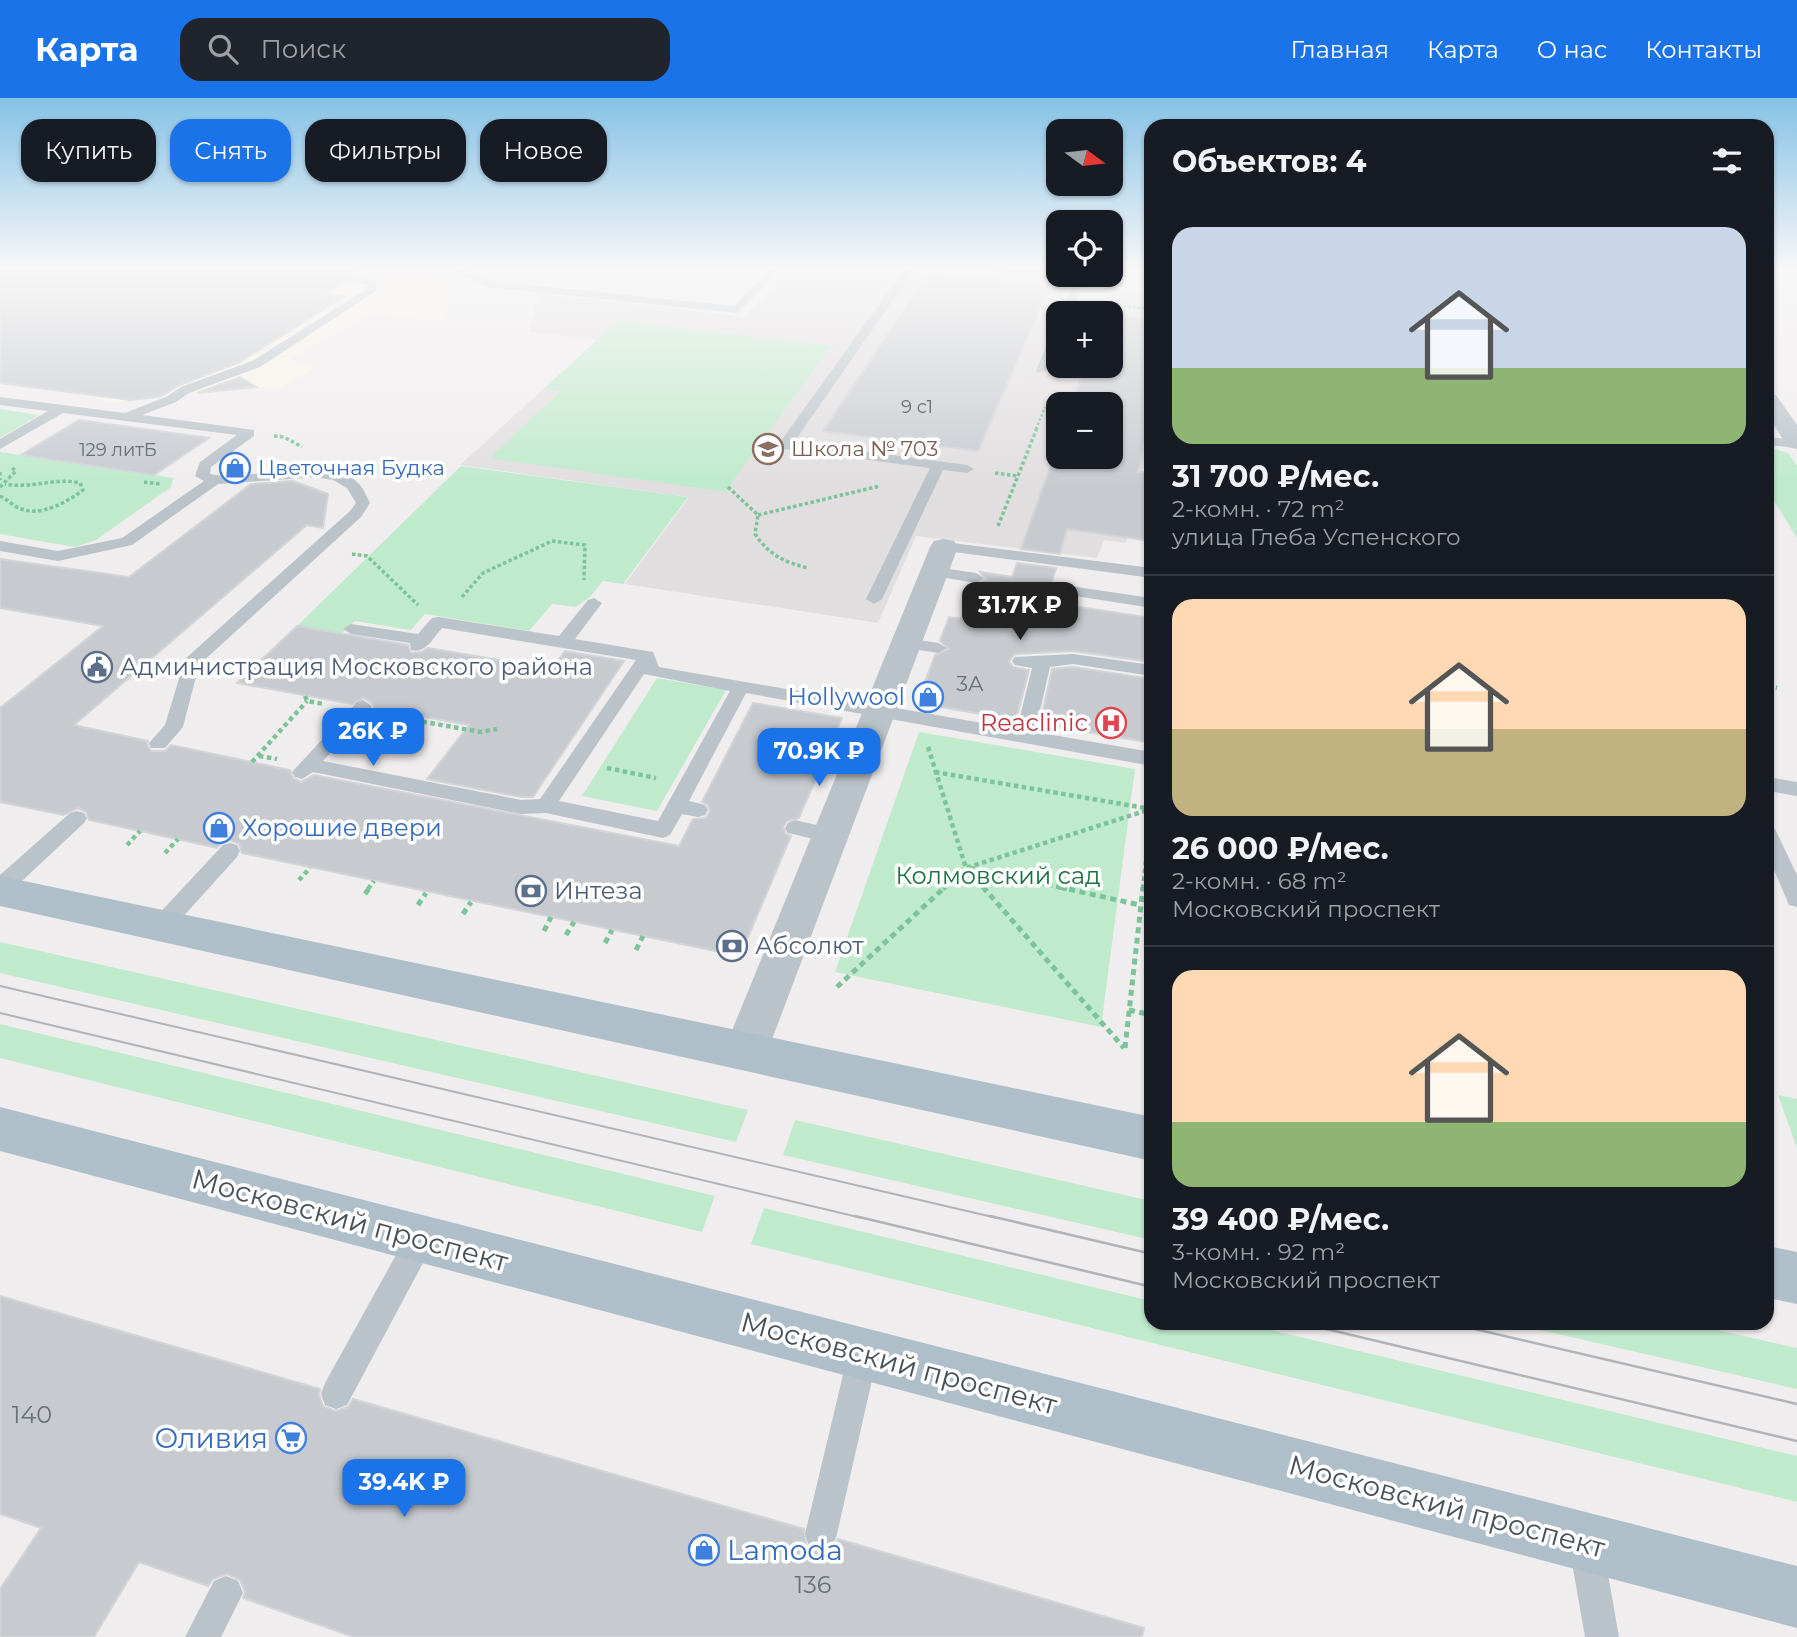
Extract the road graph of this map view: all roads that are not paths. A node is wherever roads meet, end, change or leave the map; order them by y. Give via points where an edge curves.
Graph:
1 (290, 342) edge
2 (858, 342) edge
3 (1046, 361) edge
4 (1042, 370) dead end
5 (209, 398) dead end
6 (172, 399) junction
7 (0, 401) edge
8 (61, 409) junction
9 (1774, 409) edge
10 (125, 417) junction
11 (1774, 441) edge
12 (1797, 443) edge
13 (0, 444) edge
14 (937, 468) junction
15 (967, 469) dead end
16 (213, 481) junction
17 (0, 546) edge
18 (940, 560) junction
19 (1144, 573) edge
20 (976, 578) dead end
21 (1050, 589) dead end
22 (874, 599) dead end
23 (1144, 602) edge
24 (594, 603) dead end
25 (351, 629) dead end
26 (563, 643) junction
27 (647, 656) junction
28 (1021, 661) dead end
29 (1042, 663) junction
30 (1144, 670) edge
31 (741, 686) junction
32 (363, 706) dead end
33 (880, 710) junction
34 (1025, 735) junction
35 (158, 743) dead end
36 (1144, 757) edge
37 (1774, 785) edge
38 (1797, 789) edge
39 (546, 806) junction
40 (676, 807) junction
41 (698, 810) dead end
42 (77, 818) dead end
43 (795, 828) dead end
44 (831, 835) junction
45 (1774, 847) edge
46 (230, 851) dead end
47 (0, 890) edge
48 (1797, 899) edge
49 (162, 925) junction
50 (746, 1050) junction
51 (0, 1129) edge
52 (1144, 1137) edge
53 (421, 1238) junction
54 (1774, 1273) edge
55 (1797, 1279) edge
56 (863, 1353) junction
57 (337, 1394) dead end
58 (821, 1534) dead end
59 (1586, 1542) junction
60 (226, 1592) dead end
61 (1797, 1597) edge
62 (202, 1637) edge
63 (1602, 1637) edge

1 - 6 lane via 256,363
2 - 14 lane via 785,444
3 - 4 lane
5 - 6 lane
6 - 10 lane
7 - 8 lane
8 - 10 lane
8 - 13 lane
9 - 12 street
10 - 16 lane via 249,433 205,465 202,476
11 - 12 lane
14 - 15 lane
14 - 22 lane
16 - 17 lane via 127,542 58,556
16 - 35 lane via 311,472 349,484 360,493 363,503 347,523 191,663 174,727
18 - 19 lane
18 - 20 lane
18 - 33 street via 922,645
21 - 23 lane
24 - 26 lane
25 - 26 lane via 419,643 438,622
26 - 27 lane
27 - 31 lane via 651,671
27 - 39 lane
28 - 29 lane
29 - 30 lane via 1073,659
29 - 34 lane
31 - 33 lane
31 - 40 lane
32 - 39 lane via 305,769 521,807
33 - 34 lane
33 - 44 street
34 - 36 lane
37 - 38 lane
39 - 40 lane via 663,830
40 - 41 lane
42 - 47 lane
43 - 44 lane
44 - 50 street
45 - 48 lane
46 - 49 lane
47 - 49 main road
49 - 50 main road
50 - 52 main road
51 - 53 main road, Московский проспект
53 - 56 main road, Московский проспект
53 - 57 lane
54 - 55 main road
56 - 58 lane
56 - 59 main road, Московский проспект
59 - 61 main road, Московский проспект
59 - 63 lane
60 - 62 lane

